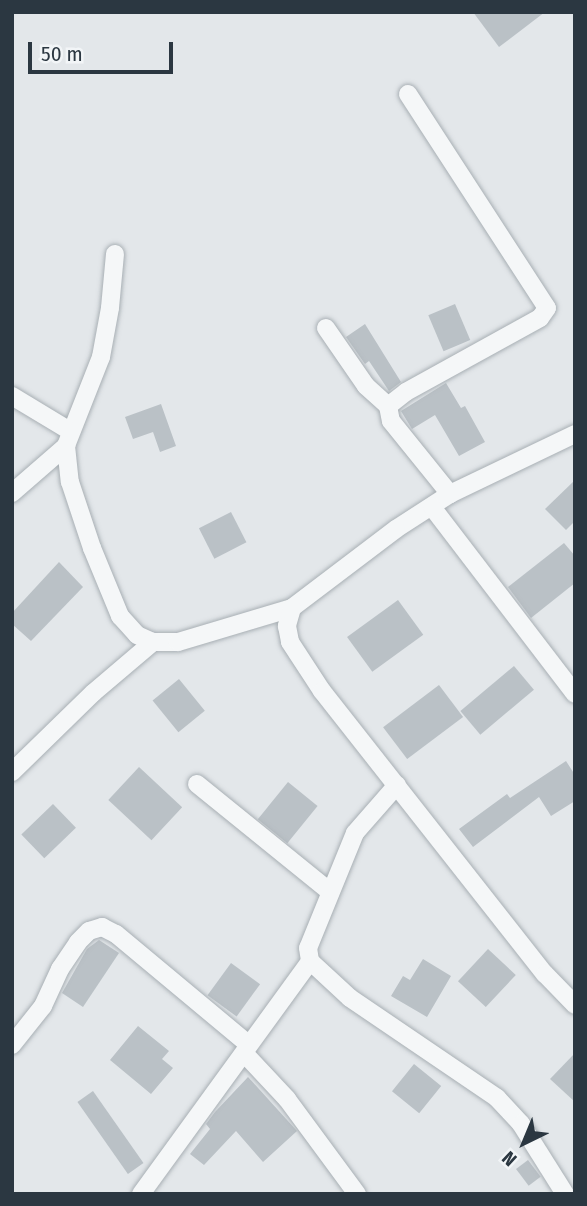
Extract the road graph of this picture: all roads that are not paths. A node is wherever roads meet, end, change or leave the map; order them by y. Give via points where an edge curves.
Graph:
1 (408, 94) dead end
2 (115, 254) dead end
3 (326, 328) dead end
4 (12, 396) edge
5 (388, 406) junction
6 (575, 434) edge
7 (68, 439) junction
8 (12, 493) edge
9 (450, 494) junction
10 (432, 507) junction
11 (292, 608) junction
12 (153, 642) junction
13 (575, 694) edge
14 (12, 772) edge
15 (197, 784) dead end
16 (397, 785) junction
17 (329, 891) junction
18 (310, 961) junction
19 (575, 1004) edge
20 (12, 1045) edge
21 (247, 1049) junction
22 (568, 1188) edge
23 (141, 1194) edge
24 (357, 1194) edge

1 - 5 street via 547,308 540,318
2 - 7 street via 101,357
3 - 5 street via 366,386
4 - 7 street
5 - 9 street via 391,421
6 - 9 street
7 - 8 street
7 - 12 street via 71,482 106,584 120,615 137,635
9 - 10 street
10 - 11 street via 362,553
10 - 13 street
11 - 12 street via 178,642
11 - 16 street via 287,626 290,642 322,691
12 - 14 street
15 - 17 street
16 - 17 street via 355,833
16 - 19 street via 545,974
17 - 18 street via 308,948
18 - 21 street
18 - 22 street via 350,998 497,1098
20 - 21 street via 43,1006 78,942 102,927 116,934
21 - 23 street
21 - 24 street

